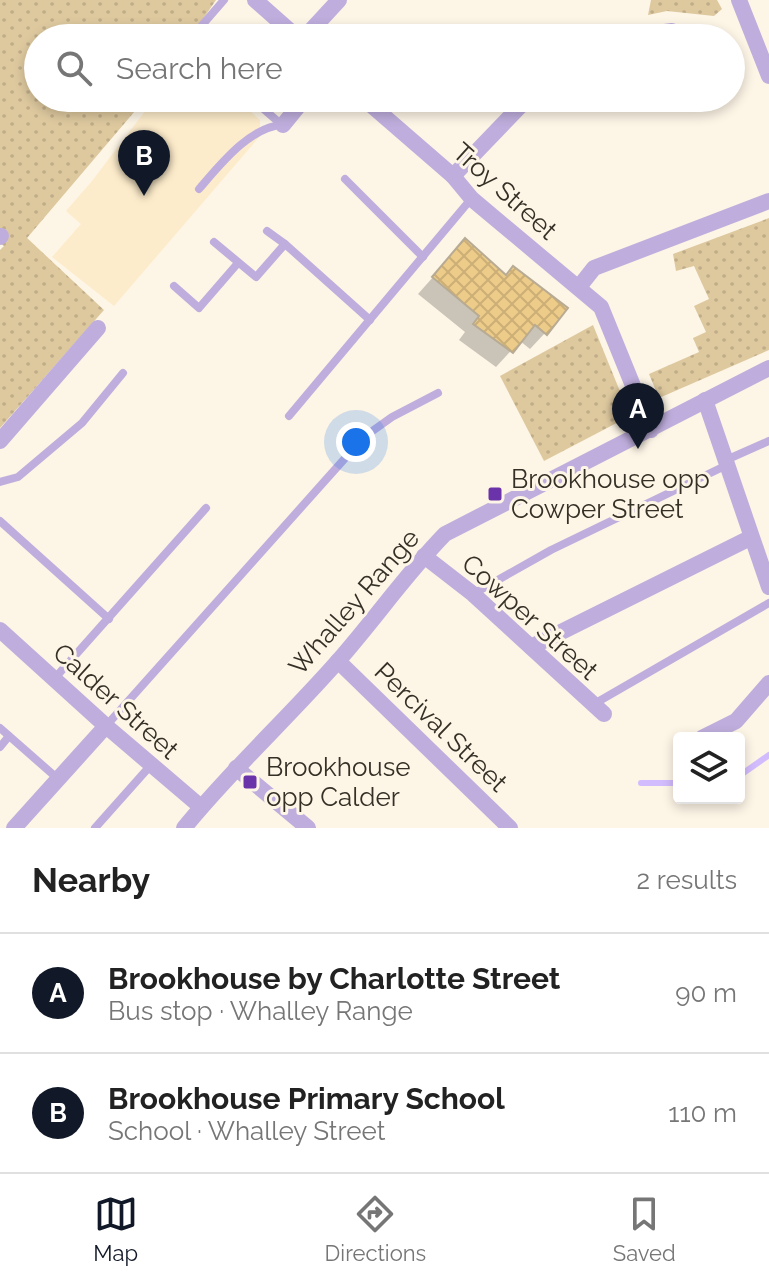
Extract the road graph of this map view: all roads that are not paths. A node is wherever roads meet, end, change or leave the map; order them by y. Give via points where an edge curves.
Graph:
1 (224, 0) edge
2 (255, 0) edge
3 (339, 0) edge
4 (739, 0) edge
5 (203, 24) edge
6 (282, 24) edge
7 (317, 24) edge
8 (769, 76) edge
9 (268, 112) edge
10 (294, 112) edge
11 (379, 112) edge
12 (515, 112) edge
13 (283, 125) junction
14 (453, 176) junction
15 (345, 179) dead end
16 (199, 189) dead end
17 (472, 199) junction
18 (769, 201) edge
19 (267, 231) dead end
20 (214, 242) dead end
21 (285, 244) junction
22 (423, 257) junction
23 (238, 263) junction
24 (174, 286) dead end
25 (579, 287) junction
26 (370, 320) junction
27 (98, 328) dead end
28 (769, 368) edge
29 (123, 373) dead end
30 (438, 393) dead end
31 (705, 400) junction
32 (289, 416) dead end
33 (651, 430) junction
34 (0, 441) edge
35 (769, 441) edge
36 (727, 462) junction
37 (0, 482) edge
38 (206, 508) dead end
39 (0, 521) edge
40 (750, 538) junction
41 (424, 556) junction
42 (769, 587) edge
43 (473, 594) junction
44 (769, 603) edge
45 (109, 619) junction
46 (3, 639) edge
47 (531, 647) junction
48 (338, 661) junction
49 (55, 678) junction
50 (769, 683) edge
51 (598, 709) joint
52 (106, 726) junction
53 (0, 728) edge
54 (714, 732) edge
55 (9, 736) junction
56 (0, 747) edge
57 (151, 765) junction
58 (236, 768) junction
59 (57, 778) junction
60 (201, 807) junction
61 (14, 828) edge
62 (95, 828) edge
63 (184, 828) edge
64 (308, 828) edge
65 (510, 828) edge

1 - 5 lane
2 - 6 street
3 - 7 street
4 - 8 street
9 - 13 lane
10 - 13 street
11 - 14 street, Troy Street
12 - 14 street
13 - 16 lane via 263,129
14 - 17 street, Troy Street
15 - 22 lane
17 - 22 lane
17 - 25 street, Troy Street
18 - 25 street via 594,268
19 - 21 lane
20 - 23 lane
21 - 23 lane via 256,277
21 - 26 lane
22 - 26 lane
23 - 24 lane via 199,308
25 - 33 street, Troy Street via 601,307
26 - 32 lane
27 - 34 street
28 - 31 street, Whalley Range
29 - 37 lane via 82,423 18,477
30 - 52 lane via 364,437
31 - 33 street, Whalley Range
31 - 36 street
33 - 41 street, Whalley Range via 460,525
35 - 36 lane
36 - 40 street
36 - 43 lane
38 - 45 lane
39 - 45 lane
40 - 42 street
40 - 47 street
41 - 43 street, Cowper Street
41 - 48 street, Whalley Range
43 - 47 street, Cowper Street
44 - 51 lane
45 - 49 lane
46 - 49 street, Calder Street
47 - 51 street, Cowper Street
48 - 58 street, Whalley Range
48 - 65 street, Percival Street
49 - 52 street, Calder Street
50 - 54 street via 736,721
52 - 57 street, Calder Street
52 - 59 street
53 - 55 lane
55 - 56 lane
55 - 59 lane
57 - 60 street, Calder Street
57 - 62 lane
58 - 60 street, Whalley Range
58 - 64 street
59 - 61 street
60 - 63 street, Whalley Range

